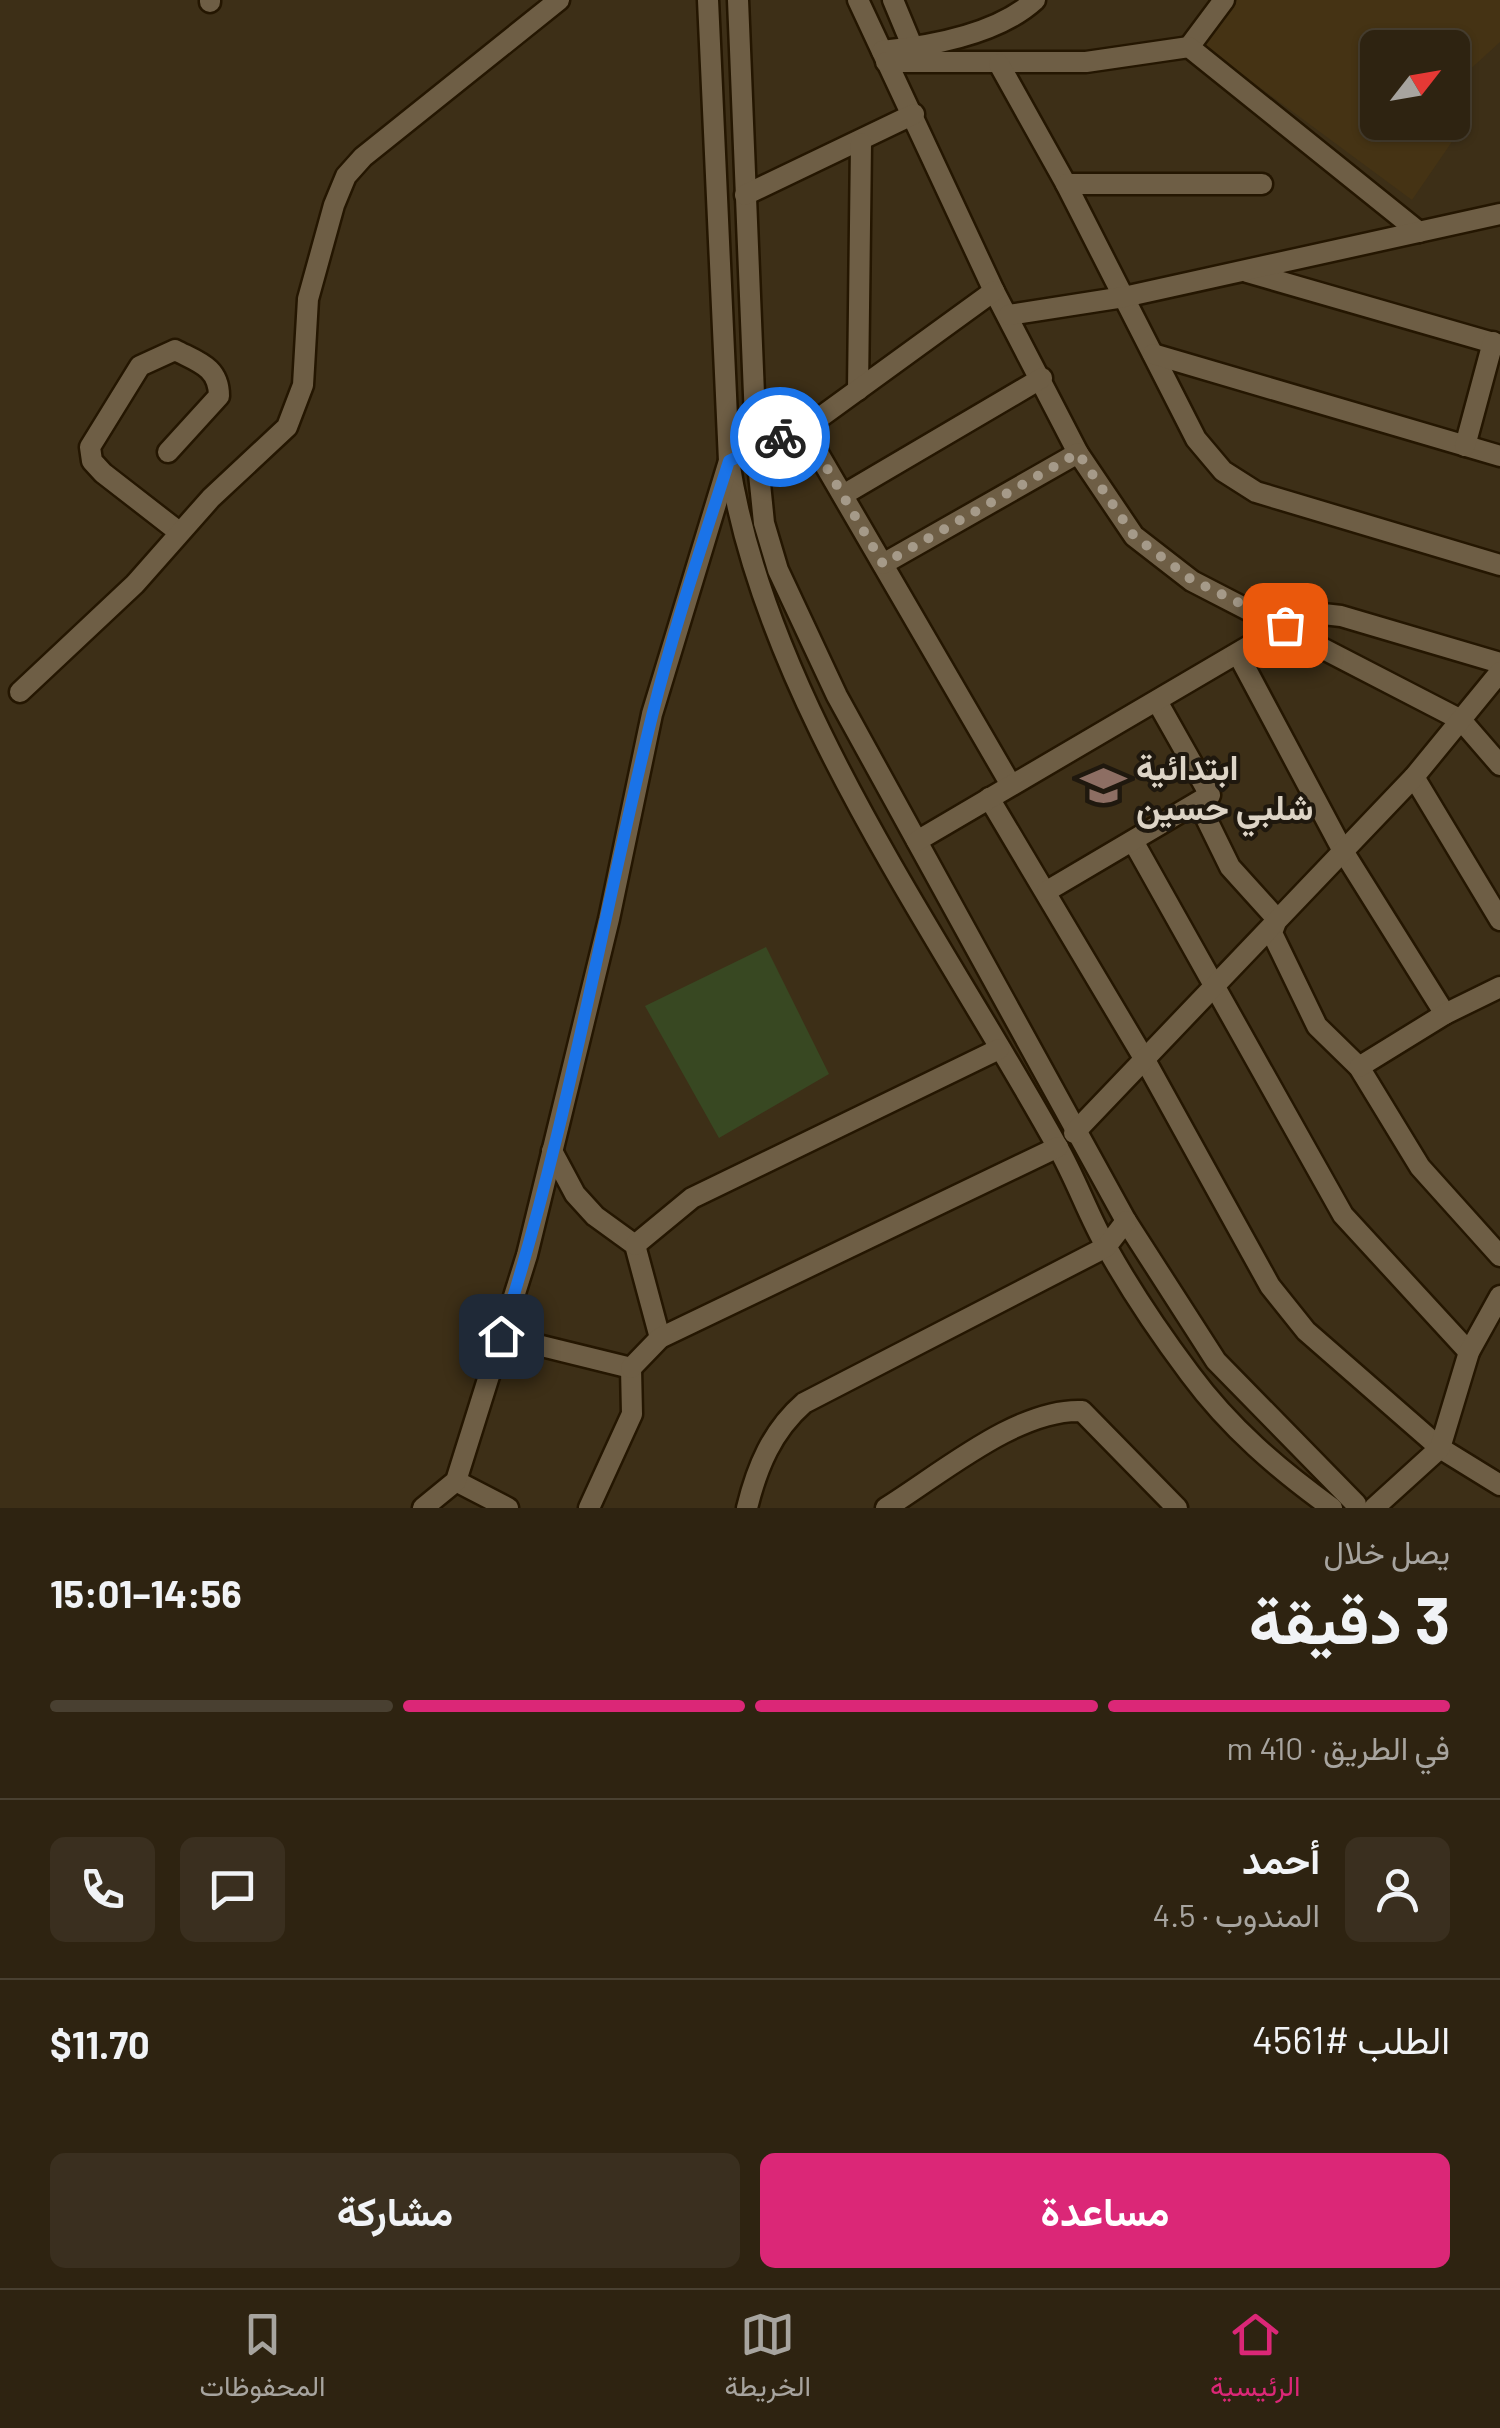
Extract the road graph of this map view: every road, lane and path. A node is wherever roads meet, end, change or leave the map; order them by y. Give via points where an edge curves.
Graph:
1 (559, 0) edge
2 (708, 0) edge
3 (738, 0) edge
4 (858, 0) edge
5 (893, 0) edge
6 (1034, 0) edge
7 (1224, 0) edge
8 (1189, 47) junction
9 (913, 48) junction
10 (884, 56) junction
11 (999, 64) junction
12 (914, 114) junction
13 (861, 143) junction
14 (1066, 184) junction
15 (1262, 184) dead end
16 (745, 195) junction
17 (1498, 212) edge
18 (1419, 232) junction
19 (1243, 271) junction
20 (994, 291) junction
21 (1124, 296) junction
22 (1009, 315) junction
23 (1496, 344) edge
24 (1153, 354) junction
25 (1042, 378) junction
26 (858, 390) junction
27 (804, 429) junction
28 (756, 444) junction
29 (1465, 446) junction
30 (168, 452) dead end
31 (1078, 453) junction
32 (1500, 456) edge
33 (729, 461) junction
34 (843, 495) junction
35 (180, 532) junction
36 (883, 564) junction
37 (1500, 565) edge
38 (1285, 625) junction
39 (1239, 656) junction
40 (1500, 663) edge
41 (1500, 672) edge
42 (20, 692) dead end
43 (1158, 704) junction
44 (1461, 720) junction
45 (1500, 764) edge
46 (1414, 777) junction
47 (1011, 785) junction
48 (1210, 795) junction
49 (990, 798) junction
50 (1132, 840) junction
51 (917, 841) junction
52 (1343, 851) junction
53 (1048, 891) junction
54 (1277, 919) junction
55 (1500, 920) edge
56 (1500, 987) edge
57 (1213, 990) junction
58 (1445, 1014) junction
59 (999, 1049) junction
60 (1145, 1060) junction
61 (1359, 1068) junction
62 (1074, 1132) junction
63 (1058, 1148) junction
64 (552, 1151) junction
65 (1126, 1221) junction
66 (635, 1245) junction
67 (1106, 1247) junction
68 (1500, 1256) edge
69 (1500, 1296) edge
70 (501, 1336) junction
71 (660, 1338) junction
72 (1469, 1352) junction
73 (631, 1368) junction
74 (1440, 1448) junction
75 (456, 1481) junction
76 (1500, 1485) edge
77 (1361, 1507) edge
78 (422, 1508) edge
79 (508, 1508) edge
80 (589, 1508) edge
81 (747, 1508) edge
82 (886, 1508) edge
83 (1177, 1508) edge
84 (1332, 1508) edge

1 - 35 street via 346,176 308,299 298,406 287,427
2 - 33 street
3 - 16 street
4 - 10 street
5 - 9 street
6 - 9 street via 989,26
7 - 8 street
8 - 11 street via 1086,62
8 - 18 street
9 - 10 street
10 - 11 street
10 - 12 street
11 - 14 street
12 - 13 street
12 - 20 street
13 - 16 street
13 - 26 street
14 - 15 street
14 - 21 street
16 - 28 street
17 - 18 street
18 - 19 street
19 - 21 street
19 - 23 street
20 - 22 street
20 - 26 street
21 - 22 street
21 - 24 street
22 - 25 street
23 - 29 street
24 - 29 street
24 - 37 street via 1196,439 1222,471 1256,492
25 - 31 street
25 - 34 street
26 - 27 street
27 - 28 street
27 - 34 street
28 - 33 street
28 - 51 street via 764,523 778,570 837,696
29 - 32 street
30 - 35 street via 218,396 219,383 211,369 175,350 140,366 90,447 102,473
31 - 36 street
31 - 38 street via 1134,536 1192,580
33 - 59 street via 736,508 764,595 813,716
33 - 64 street via 652,714
34 - 36 street
35 - 42 street
36 - 47 street
38 - 39 street
38 - 40 street via 1342,616
38 - 44 street
39 - 43 street
39 - 52 street
41 - 44 street
43 - 47 street
43 - 48 street
44 - 45 street
44 - 46 street
46 - 52 street
46 - 55 street
47 - 49 street
48 - 50 street
48 - 54 street via 1202,810 1230,867
49 - 51 street
49 - 53 street
50 - 53 street
50 - 57 street
51 - 62 street
52 - 54 street
52 - 58 street
53 - 60 street
54 - 57 street
54 - 61 street via 1272,933 1317,1026
56 - 58 street
57 - 60 street
57 - 72 street via 1343,1215
58 - 61 street
59 - 63 street
59 - 66 street via 692,1198
60 - 62 street
60 - 74 street via 1270,1286 1306,1331
61 - 68 street via 1420,1167
62 - 65 street
63 - 67 street
63 - 71 street
64 - 66 street via 575,1194
64 - 70 street
65 - 67 street
65 - 77 street via 1216,1361
66 - 71 street
67 - 81 street via 804,1404 783,1421 756,1472
67 - 84 street via 1192,1377 1266,1460
69 - 72 street
70 - 73 street
70 - 75 street
71 - 73 street
72 - 74 street
73 - 80 street via 632,1414
74 - 76 street
74 - 77 street
75 - 78 street
75 - 79 street
82 - 83 street via 1024,1422 1055,1410 1082,1412

